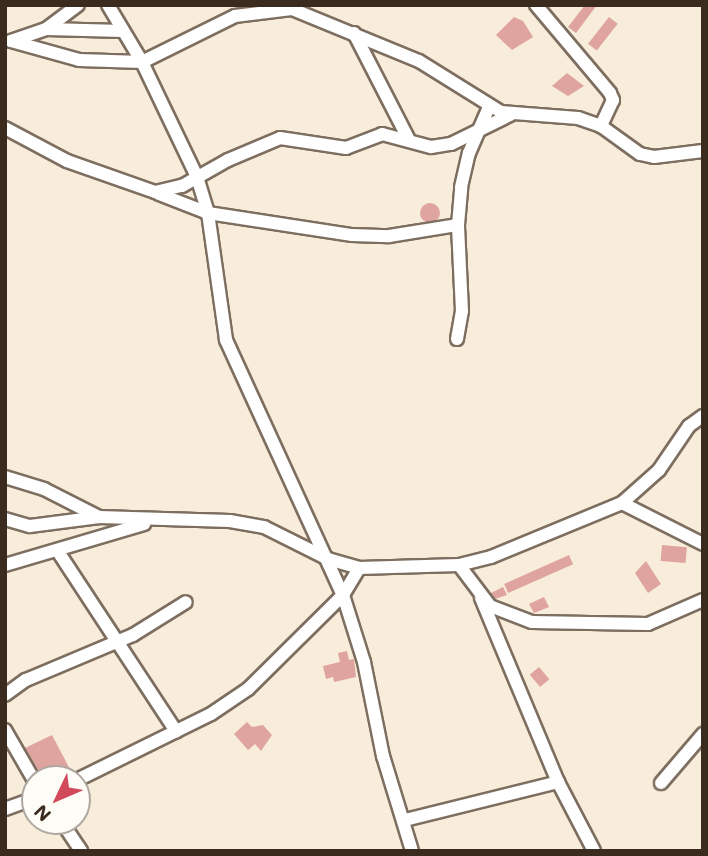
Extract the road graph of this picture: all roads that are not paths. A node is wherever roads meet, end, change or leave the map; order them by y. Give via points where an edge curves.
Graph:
1 (78, 5) edge
2 (108, 5) edge
3 (536, 5) edge
4 (46, 29) junction
5 (123, 31) junction
6 (354, 33) junction
7 (8, 43) edge
8 (142, 62) junction
9 (489, 107) junction
10 (510, 115) junction
11 (601, 126) junction
12 (5, 128) edge
13 (480, 130) junction
14 (408, 138) junction
15 (703, 151) edge
16 (197, 177) junction
17 (155, 192) junction
18 (208, 212) junction
19 (457, 225) junction
20 (457, 339) dead end
21 (703, 416) edge
22 (5, 477) edge
23 (622, 503) junction
24 (99, 517) junction
25 (5, 519) edge
26 (151, 522) junction
27 (703, 544) edge
28 (57, 550) junction
29 (328, 559) junction
30 (5, 565) edge
31 (459, 565) junction
32 (359, 568) junction
33 (343, 595) junction
34 (481, 598) junction
35 (703, 600) edge
36 (186, 601) dead end
37 (115, 640) junction
38 (5, 695) edge
39 (5, 730) edge
40 (176, 731) junction
41 (703, 734) edge
42 (25, 765) edge
43 (91, 773) edge
44 (558, 782) junction
45 (660, 783) dead end
46 (405, 820) junction
47 (70, 835) edge
48 (81, 851) edge
49 (412, 851) edge
50 (594, 851) edge

1 - 4 street
2 - 5 street
3 - 11 street via 610,93 612,100
4 - 5 street
4 - 7 street
5 - 8 street
6 - 8 street via 315,15 264,9 235,16
6 - 9 street via 419,61
6 - 14 street
7 - 8 street via 79,60
8 - 16 street
9 - 10 street
9 - 13 street
10 - 11 street via 578,118
10 - 13 street
11 - 15 street via 640,153 672,158
12 - 17 street via 67,160
13 - 14 street via 431,147
13 - 19 street via 463,169
14 - 16 street via 382,134 334,149 298,138 280,138
16 - 17 street via 169,191
16 - 18 street
17 - 18 street
18 - 19 street via 352,235 389,236
18 - 29 street via 226,340
19 - 20 street via 462,311
21 - 23 street via 689,426 659,470
22 - 24 street via 44,489
23 - 27 street
23 - 31 street via 491,557
24 - 25 street via 30,526
24 - 26 street
26 - 28 street
26 - 29 street via 230,521 264,527
28 - 30 street
28 - 37 street
29 - 32 street
29 - 33 street
31 - 32 street
31 - 34 street
32 - 33 street
33 - 40 street via 248,689
33 - 46 street via 364,662 383,757
34 - 35 street via 508,616 532,622 610,626 648,624
34 - 44 street
36 - 37 street via 132,635
37 - 38 street via 26,680
37 - 40 street
39 - 42 street
40 - 43 street
41 - 45 street
44 - 46 street
44 - 50 street
46 - 49 street
47 - 48 street

